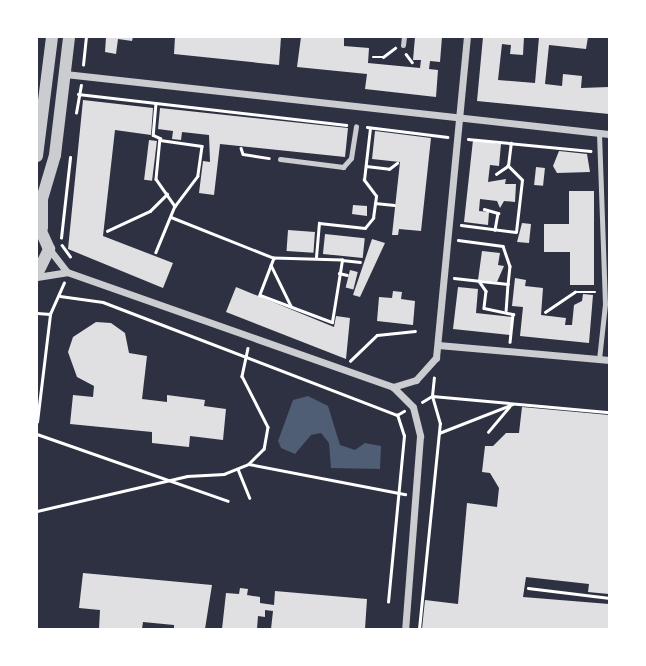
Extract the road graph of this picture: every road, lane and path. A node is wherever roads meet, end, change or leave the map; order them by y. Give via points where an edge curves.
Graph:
1 (52, 37) edge
2 (69, 37) edge
3 (86, 37) edge
4 (404, 37) edge
5 (467, 37) edge
6 (402, 45) joint
7 (373, 57) dead end
8 (84, 60) dead end
9 (65, 74) junction
10 (81, 86) dead end
11 (78, 94) junction
12 (156, 103) junction
13 (459, 117) junction
14 (356, 126) junction
15 (74, 127) dead end
16 (370, 128) junction
17 (599, 133) junction
18 (609, 134) edge
19 (457, 138) junction
20 (160, 140) junction
21 (511, 143) junction
22 (241, 148) dead end
23 (599, 152) junction
24 (71, 154) dead end
25 (37, 156) edge
26 (279, 159) joint
27 (397, 163) dead end
28 (366, 166) junction
29 (508, 166) junction
30 (496, 174) dead end
31 (167, 194) junction
32 (375, 203) junction
33 (394, 205) dead end
34 (175, 206) junction
35 (484, 209) dead end
36 (171, 217) junction
37 (449, 224) junction
38 (40, 225) edge
39 (495, 230) junction
40 (107, 231) dead end
41 (448, 238) junction
42 (49, 249) junction
43 (156, 252) dead end
44 (70, 253) dead end
45 (316, 257) junction
46 (274, 258) junction
47 (342, 260) junction
48 (360, 262) dead end
49 (271, 265) junction
50 (67, 272) junction
51 (340, 273) junction
52 (347, 275) dead end
53 (37, 276) edge
54 (444, 277) junction
55 (479, 281) junction
56 (64, 284) dead end
57 (508, 284) junction
58 (605, 293) junction
59 (291, 307) junction
60 (506, 310) junction
61 (545, 312) dead end
62 (37, 313) edge
63 (50, 314) junction
64 (415, 331) dead end
65 (250, 335) junction
66 (438, 345) junction
67 (509, 351) junction
68 (599, 359) junction
69 (609, 360) edge
70 (343, 369) junction
71 (393, 387) junction
72 (432, 396) dead end
73 (397, 415) dead end
74 (37, 422) edge
75 (488, 432) dead end
76 (439, 433) junction
77 (37, 434) edge
78 (249, 464) junction
79 (238, 469) junction
80 (173, 482) junction
81 (399, 493) junction
82 (415, 495) junction
83 (250, 498) dead end
84 (228, 500) dead end
85 (37, 510) edge
86 (528, 588) dead end
87 (609, 598) edge
88 (388, 602) dead end
89 (405, 629) edge
90 (419, 629) edge

1 - 25 street
2 - 9 street
3 - 8 path
4 - 6 lane
5 - 13 street
6 - 7 path via 383,57
9 - 13 street
9 - 38 street
10 - 11 path
11 - 12 path
11 - 15 path
12 - 14 path
12 - 20 path via 153,135
13 - 17 street
13 - 19 street
14 - 16 path
14 - 26 lane via 351,158 343,167
16 - 19 path
16 - 28 path
17 - 18 street
17 - 23 lane
19 - 21 path
19 - 37 street
20 - 31 path via 156,179
20 - 34 path via 202,146 198,176
21 - 23 path
21 - 29 path
22 - 26 path via 243,154
23 - 58 lane
24 - 44 path via 60,236
27 - 28 path via 389,169
28 - 32 path via 365,180 376,196
29 - 30 path
29 - 39 path via 522,180 516,232
31 - 34 path
31 - 40 path via 150,211
32 - 33 path
32 - 45 path via 373,218 365,228 319,223
34 - 36 path
35 - 39 path via 498,213
36 - 43 path
36 - 46 path
37 - 39 path
37 - 41 street
38 - 42 street
41 - 54 street
41 - 57 path via 503,246 510,266
42 - 50 street
42 - 53 street
45 - 46 path via 303,262
45 - 47 path
46 - 49 path
47 - 48 path
47 - 51 path
49 - 59 path
49 - 59 path via 260,295
50 - 53 street
50 - 65 street
51 - 52 path
51 - 59 path via 331,322
54 - 55 path
54 - 66 street
55 - 57 path
55 - 60 path via 486,291 484,308
56 - 63 path
57 - 60 path
58 - 61 path via 575,292
58 - 68 lane
60 - 67 path via 513,317
62 - 63 path
63 - 74 path
64 - 70 path via 377,335
65 - 70 street
65 - 78 path via 242,376 268,427 264,449
66 - 67 street
66 - 71 street via 436,358 416,380
67 - 68 street
68 - 69 street
70 - 71 street
71 - 82 street via 419,421
72 - 76 path
73 - 81 path via 404,436
75 - 76 path via 514,404
76 - 90 path
77 - 80 path
78 - 79 path
78 - 81 path
79 - 80 path
79 - 83 path
80 - 84 path
80 - 85 path
81 - 82 path
81 - 88 path
82 - 89 street
86 - 87 path

